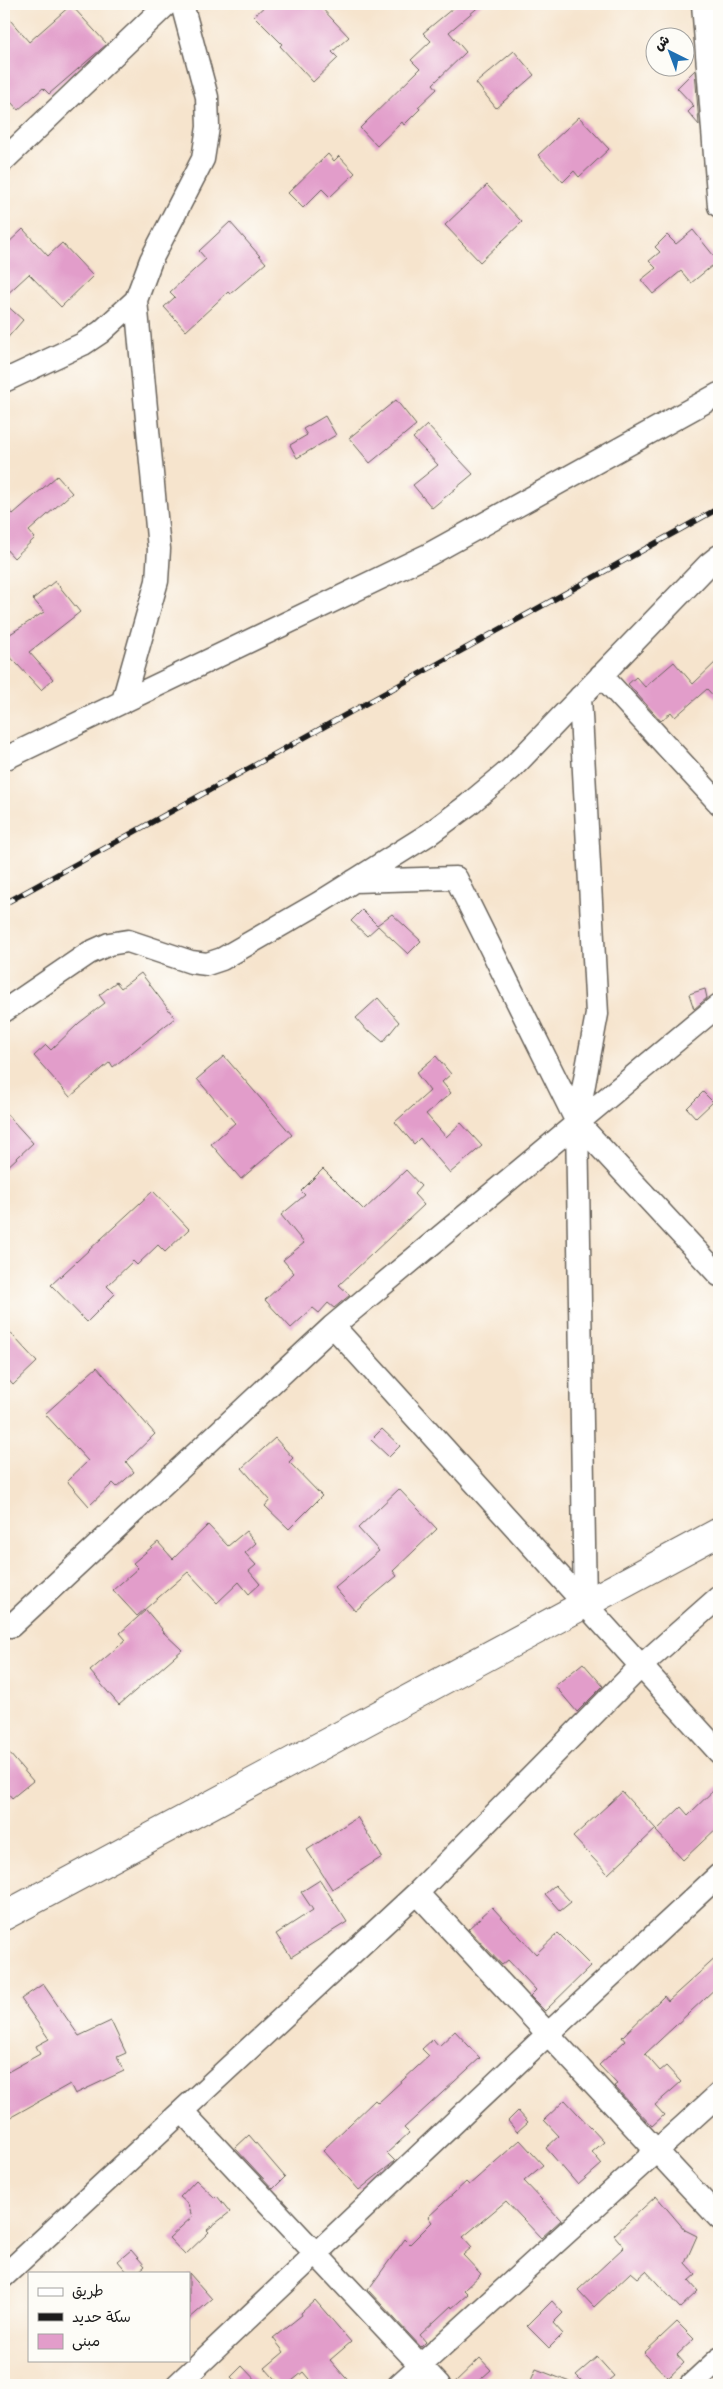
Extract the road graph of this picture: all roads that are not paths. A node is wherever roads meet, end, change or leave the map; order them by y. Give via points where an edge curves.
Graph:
1 (167, 4) edge
2 (182, 4) edge
3 (703, 4) edge
4 (4, 160) edge
5 (719, 206) edge
6 (136, 300) junction
7 (4, 382) edge
8 (719, 394) edge
9 (719, 556) edge
10 (601, 674) junction
11 (580, 697) junction
12 (124, 701) junction
13 (4, 759) edge
14 (715, 791) edge
15 (353, 881) junction
16 (719, 1005) edge
17 (4, 1011) edge
18 (577, 1122) junction
19 (719, 1275) edge
20 (333, 1326) junction
21 (719, 1532) edge
22 (719, 1597) edge
23 (585, 1604) junction
24 (11, 1626) dead end
25 (641, 1666) junction
26 (719, 1752) edge
27 (719, 1875) edge
28 (417, 1893) junction
29 (4, 1916) edge
30 (549, 2032) junction
31 (719, 2094) edge
32 (182, 2110) junction
33 (658, 2150) junction
34 (719, 2218) edge
35 (316, 2253) junction
36 (4, 2276) edge
37 (719, 2359) edge
38 (420, 2365) junction
39 (177, 2385) edge
40 (399, 2385) edge
41 (439, 2385) edge
42 (691, 2385) edge

1 - 4 street
2 - 6 street via 207,96 208,128 203,159 151,260
3 - 5 street
6 - 7 street via 84,344
6 - 12 street via 159,550 157,581
8 - 12 street via 428,554
9 - 10 street
10 - 11 street
10 - 14 street
11 - 15 street via 511,769 468,804 429,834
11 - 18 street via 598,1014
12 - 13 street
15 - 17 street via 207,964 191,962 128,941 109,944 89,953
15 - 18 street via 456,878
16 - 18 street
18 - 19 street
18 - 20 street
18 - 23 street
20 - 23 street
20 - 24 street
21 - 23 street
22 - 25 street
23 - 25 street
23 - 29 street
25 - 26 street
25 - 28 street
27 - 30 street
28 - 30 street
28 - 32 street
30 - 33 street
30 - 35 street
31 - 33 street
32 - 35 street
32 - 36 street
33 - 34 street
33 - 38 street
35 - 38 street
35 - 39 street
37 - 42 street
38 - 40 street
38 - 41 street

